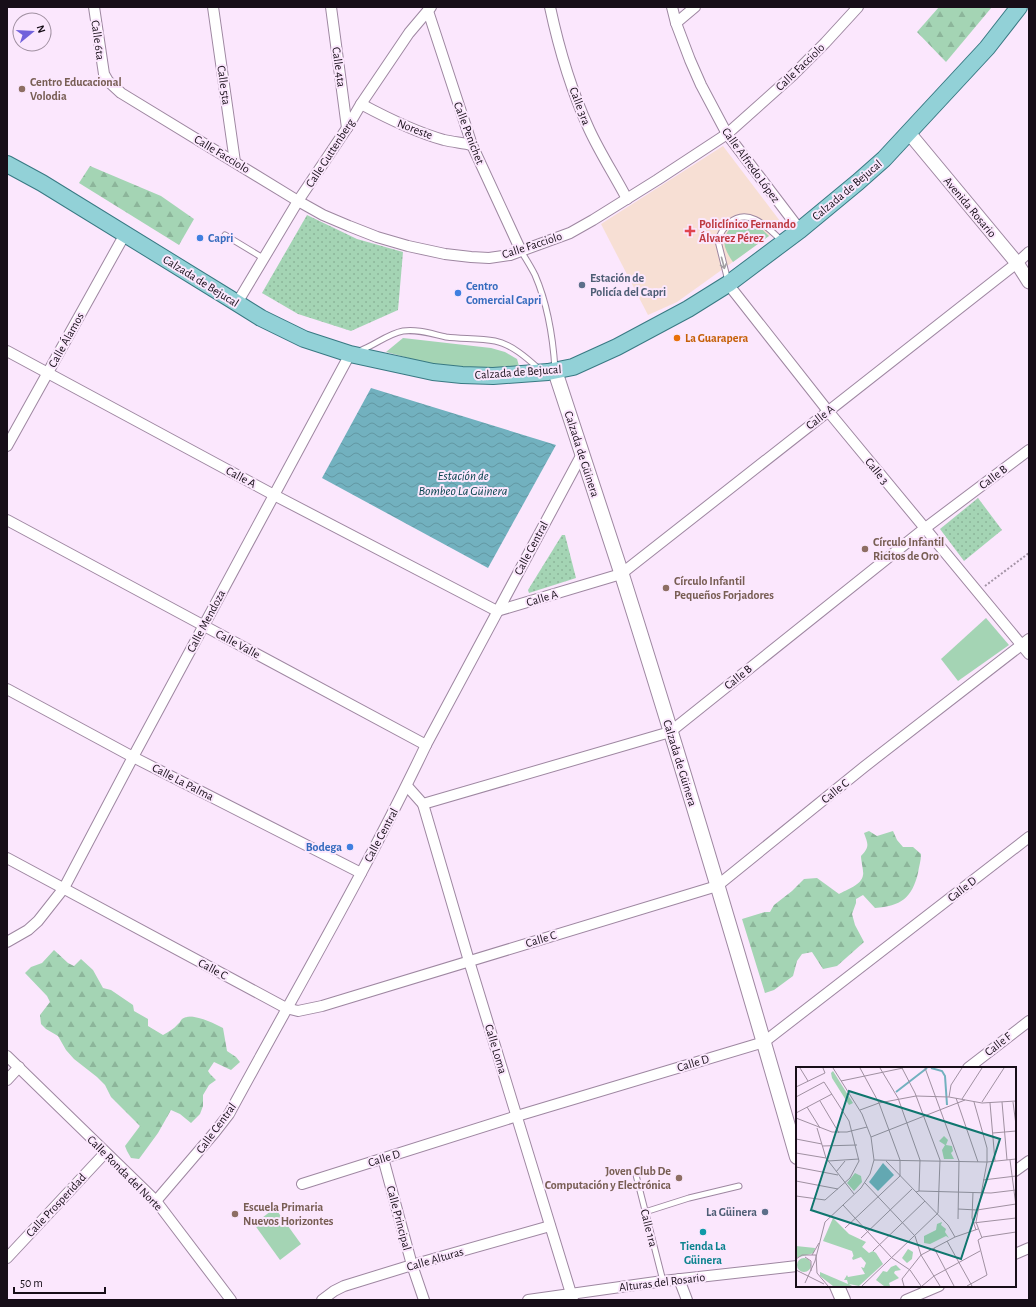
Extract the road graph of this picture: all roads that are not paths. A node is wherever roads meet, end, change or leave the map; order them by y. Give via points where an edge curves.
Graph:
1 (94, 7) edge
2 (213, 7) edge
3 (331, 7) edge
4 (550, 7) edge
5 (672, 7) edge
6 (694, 7) edge
7 (858, 7) edge
8 (1019, 7) edge
9 (429, 9) edge
10 (676, 23) junction
11 (104, 74) joint
12 (361, 104) junction
13 (347, 128) junction
14 (910, 133) junction
15 (727, 134) junction
16 (472, 145) junction
17 (235, 162) junction
18 (7, 164) edge
19 (627, 199) junction
20 (298, 201) junction
21 (800, 230) junction
22 (125, 234) junction
23 (225, 234) dead end
24 (783, 242) junction
25 (522, 251) junction
26 (1029, 252) edge
27 (263, 258) junction
28 (1017, 263) junction
29 (1029, 282) edge
30 (728, 284) junction
31 (237, 303) junction
32 (7, 351) edge
33 (350, 354) junction
34 (549, 372) junction
35 (47, 373) junction
36 (828, 411) junction
37 (7, 446) edge
38 (1029, 450) edge
39 (582, 454) junction
40 (274, 495) junction
41 (7, 520) edge
42 (924, 528) junction
43 (621, 574) junction
44 (497, 612) junction
45 (204, 626) junction
46 (1025, 642) edge
47 (1029, 654) edge
48 (7, 689) edge
49 (670, 732) junction
50 (426, 745) junction
51 (133, 757) junction
52 (407, 786) junction
53 (423, 804) junction
54 (1029, 837) edge
55 (7, 858) edge
56 (361, 873) junction
57 (717, 886) junction
58 (64, 888) junction
59 (7, 942) edge
60 (469, 960) junction
61 (286, 1008) junction
62 (1029, 1021) edge
63 (764, 1042) junction
64 (7, 1056) edge
65 (20, 1067) junction
66 (969, 1067) edge
67 (7, 1080) edge
68 (517, 1116) junction
69 (105, 1152) junction
70 (796, 1154) edge
71 (383, 1158) junction
72 (1029, 1161) edge
73 (1016, 1170) edge
74 (636, 1175) dead end
75 (302, 1184) dead end
76 (739, 1186) dead end
77 (156, 1201) junction
78 (645, 1212) junction
79 (550, 1226) junction
80 (1029, 1248) edge
81 (1016, 1254) edge
82 (7, 1258) edge
83 (412, 1266) junction
84 (796, 1266) edge
85 (679, 1279) junction
86 (663, 1280) junction
87 (837, 1287) edge
88 (937, 1287) edge
89 (572, 1297) edge
90 (231, 1300) edge
91 (322, 1300) edge
92 (424, 1300) edge
93 (528, 1300) edge
94 (688, 1300) edge
95 (843, 1300) edge
96 (906, 1300) edge

1 - 11 street, Calle 6ta
2 - 17 street, Calle 5ta
3 - 13 street, Calle 4ta
4 - 19 street, Calle 3ra via 559,46 576,96 590,130
5 - 10 street, Calle Alfredo López
6 - 10 street
7 - 15 street, Calle Facciolo via 793,75
8 - 14 main road, Calzada de Bejucal via 987,48
9 - 12 street, Calle Guttenberg
9 - 16 street, Calle Penichet
10 - 15 street, Calle Alfredo López via 701,85
11 - 17 street, Calle Facciolo via 121,93
12 - 13 street, Calle Guttenberg
12 - 16 street, Noreste via 393,121 426,134
13 - 20 street, Calle Guttenberg
14 - 21 main road, Calzada de Bejucal via 884,160
14 - 28 street, Avenida Rosario
15 - 19 street, Calle Facciolo
15 - 21 street, Calle Alfredo López
16 - 25 street, Calle Penichet
17 - 20 street, Calle Facciolo
18 - 22 main road, Calzada de Bejucal
19 - 25 street, Calle Facciolo via 570,233
20 - 25 street, Calle Facciolo via 349,226 408,246 445,254 489,258
20 - 27 street, Calle Guttenberg
21 - 24 main road, Calzada de Bejucal
22 - 31 main road, Calzada de Bejucal
22 - 35 street, Calle Álamos
23 - 27 lane
24 - 30 main road, Calzada de Bejucal
24 -> 30 lane via 752,217 733,220 724,229 718,241
25 - 34 lane via 535,275 553,339
26 - 28 street, Calle A
27 - 31 street, Calle Guttenberg
28 - 29 street, Avenida Rosario
28 - 36 street, Calle A
30 - 34 main road, Calzada de Bejucal via 617,347 573,367
30 - 36 street, Calle 3
31 - 33 main road, Calzada de Bejucal via 304,339
32 - 35 street, Calle A
33 - 34 main road, Calzada de Bejucal via 433,372 462,375 492,376
33 - 34 lane via 404,331 421,332 497,341
33 - 40 street, Calle Mendoza
34 - 39 main road, Calzada de Güinera
35 - 37 street, Calle Álamos
35 - 40 street, Calle A
36 - 42 street, Calle 3
36 - 43 street, Calle A
38 - 42 street, Calle B
39 - 43 main road, Calzada de Güinera
39 - 44 street, Calle Central
40 - 44 street, Calle A
40 - 45 street, Calle Mendoza
41 - 45 street, Calle Valle
42 - 46 street, Calle 3 via 977,592
42 - 49 street, Calle B
43 - 44 street, Calle A
43 - 49 main road, Calzada de Güinera
44 - 50 street, Calle Central
45 - 50 street, Calle Valle
45 - 51 street, Calle Mendoza
46 - 47 street, Calle 3
46 - 57 street, Calle C
48 - 51 street, Calle La Palma
49 - 53 street, Calle B
49 - 57 main road, Calzada de Güinera
50 - 52 street, Calle Central
51 - 56 street, Calle La Palma
51 - 58 street, Calle Mendoza
52 - 53 street
52 - 56 street, Calle Central
53 - 60 street, Calle Loma
54 - 63 street, Calle D
55 - 58 street, Calle C
56 - 61 street, Calle Central
57 - 60 street, Calle C
57 - 63 main road, Calzada de Güinera
58 - 59 street, Calle Mendoza via 38,921
58 - 61 street, Calle C
60 - 61 street, Calle C via 322,1006 298,1011
60 - 68 street, Calle Loma
61 - 77 street, Calle Central via 229,1114
62 - 66 street, Calle F
63 - 68 street, Calle D
63 - 70 main road, Calzada de Güinera
64 - 65 street, Calle Ronda del Norte
65 - 67 street
65 - 69 street, Calle Ronda del Norte
68 - 71 street, Calle D
68 - 79 street, Calle Loma
69 - 77 street, Calle Ronda del Norte
69 - 82 street, Calle Prosperidad
71 - 75 street, Calle D
71 - 83 street, Calle Principal
72 - 73 street
74 - 78 lane, Calle 1ra
76 - 78 lane
77 - 90 street, Calle Ronda del Norte
78 - 86 lane, Calle 1ra
79 - 83 street, Calle Alturas
79 - 89 street, Calle Loma
80 - 81 street
83 - 91 street, Calle Alturas via 344,1286
83 - 92 street, Calle Principal
84 - 85 street, Alturas del Rosario
85 - 86 street, Alturas del Rosario
85 - 94 street
86 - 89 street, Alturas del Rosario
87 - 95 main road
88 - 96 street
89 - 93 street, Alturas del Rosario

